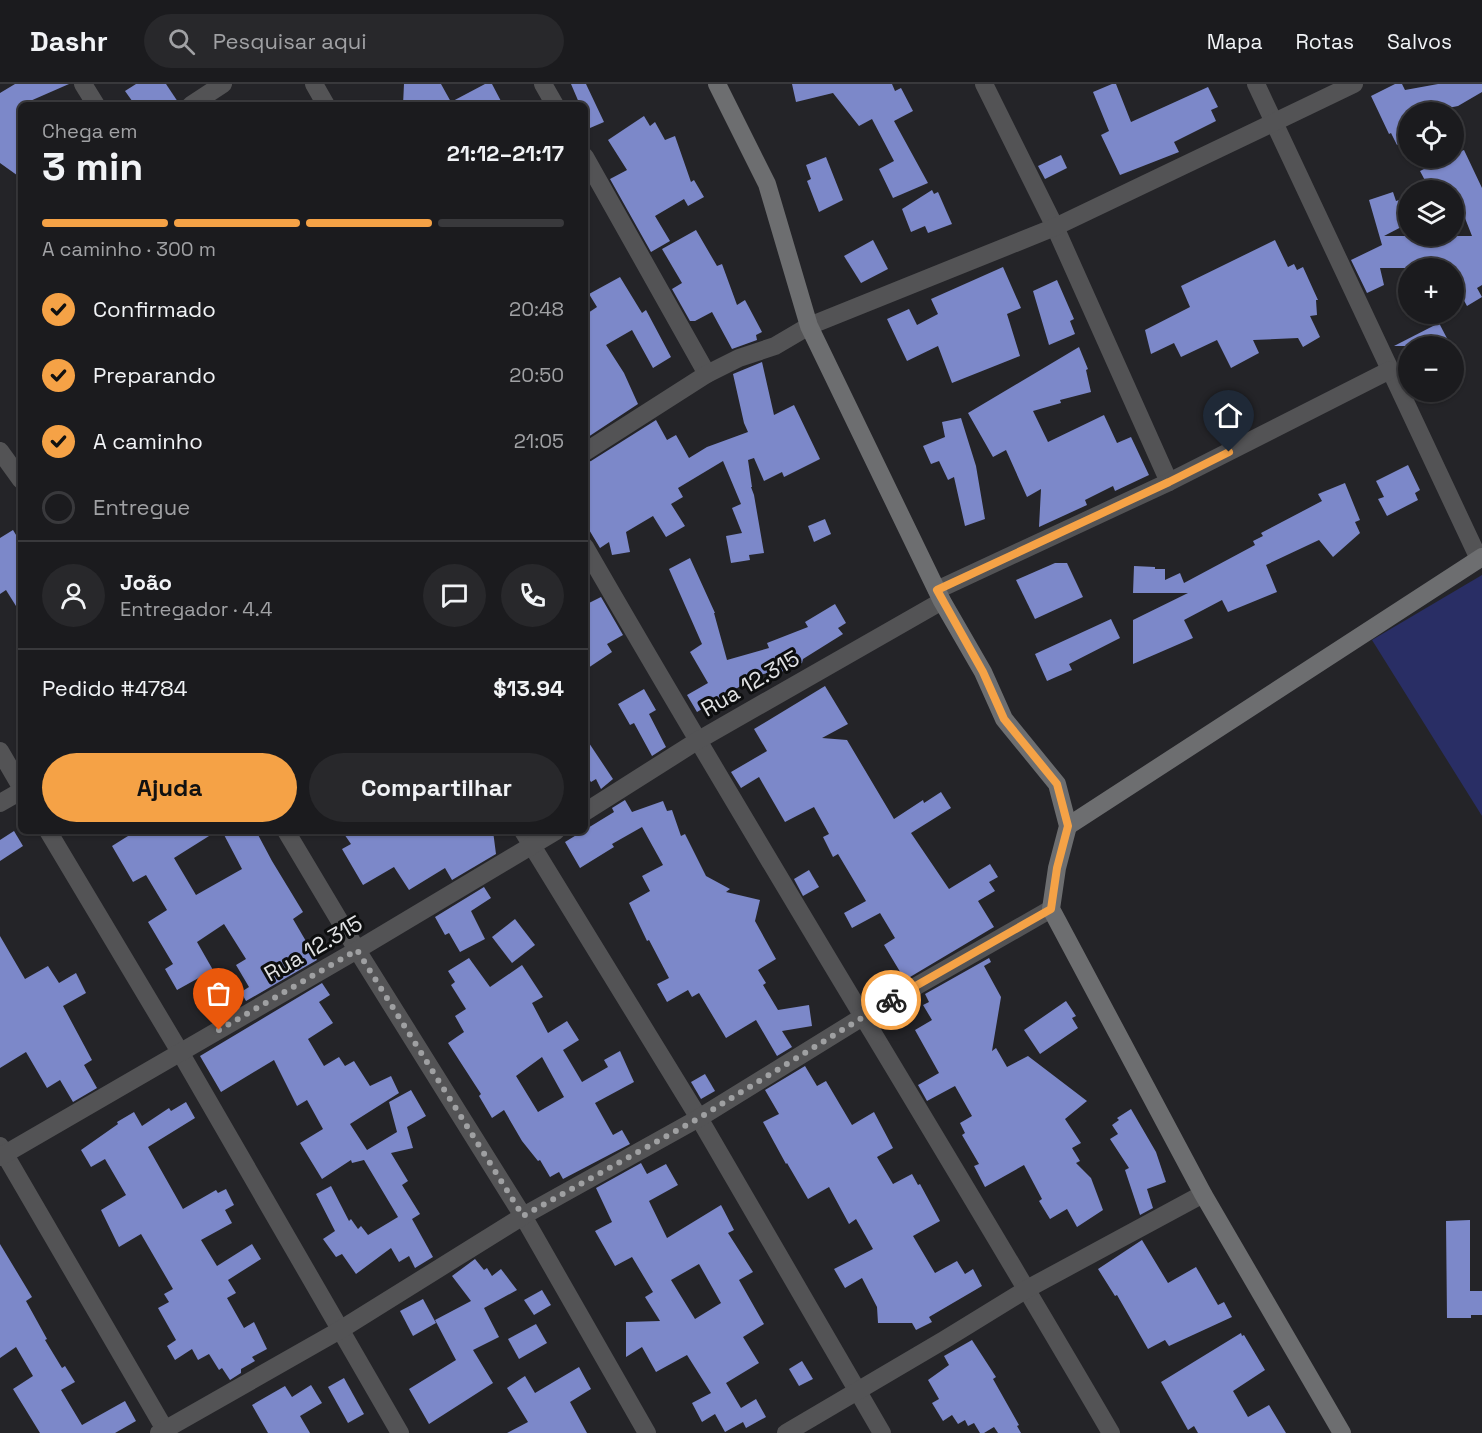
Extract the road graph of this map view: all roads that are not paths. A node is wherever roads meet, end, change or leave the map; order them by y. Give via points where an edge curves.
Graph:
1 (83, 84) edge
2 (223, 84) edge
3 (314, 84) edge
4 (543, 84) edge
5 (984, 84) edge
6 (1256, 84) edge
7 (1354, 84) edge
8 (719, 85) edge
9 (94, 102) edge
10 (196, 102) edge
11 (324, 102) edge
12 (553, 102) edge
13 (1273, 122) junction
14 (588, 162) edge
15 (1055, 227) junction
16 (809, 326) junction
17 (1390, 370) junction
18 (707, 374) junction
19 (588, 450) edge
20 (0, 451) edge
21 (18, 476) edge
22 (1169, 482) junction
23 (588, 552) edge
24 (1481, 558) edge
25 (939, 595) junction
26 (697, 741) junction
27 (0, 751) edge
28 (18, 784) edge
29 (18, 791) edge
30 (0, 803) edge
31 (588, 810) edge
32 (1068, 826) junction
33 (50, 834) edge
34 (288, 834) edge
35 (544, 834) edge
36 (528, 838) edge
37 (1051, 909) junction
38 (357, 950) junction
39 (864, 1016) junction
40 (180, 1052) junction
41 (699, 1118) junction
42 (2, 1152) edge
43 (1203, 1194) junction
44 (523, 1216) junction
45 (1027, 1289) junction
46 (340, 1330) junction
47 (859, 1391) junction
48 (164, 1432) edge
49 (400, 1433) edge
50 (647, 1433) edge
51 (786, 1433) edge
52 (882, 1433) edge
53 (1111, 1433) edge
54 (1342, 1433) edge

1 - 9 street
2 - 10 street
3 - 11 street
4 - 12 street
5 - 15 street
6 - 13 street
7 - 13 street
8 - 16 street via 767,184
13 - 15 street
13 - 17 street
14 - 18 street
15 - 16 street
15 - 22 street
16 - 18 street via 775,346
16 - 25 street
17 - 22 street, Rua 12.315
17 - 24 street
18 - 19 street
20 - 21 street
22 - 25 street, Rua 12.315
23 - 26 street
24 - 32 street
25 - 26 street, Rua 12.315
25 - 32 street via 983,672 1004,719 1057,784
26 - 31 street, Rua 12.315
26 - 39 street
27 - 28 street
29 - 30 street
32 - 37 street
33 - 40 street
34 - 38 street
35 - 36 street, Rua 12.315
36 - 38 street, Rua 12.315
36 - 41 street
37 - 39 street
37 - 43 street
38 - 40 street, Rua 12.315
38 - 44 street
39 - 41 street
39 - 45 street
40 - 42 street, Rua 12.315
40 - 46 street
41 - 44 street
41 - 47 street
42 - 48 street
43 - 45 street
43 - 54 street
44 - 46 street
44 - 50 street
45 - 47 street
45 - 53 street
46 - 48 street
46 - 49 street
47 - 51 street
47 - 52 street

